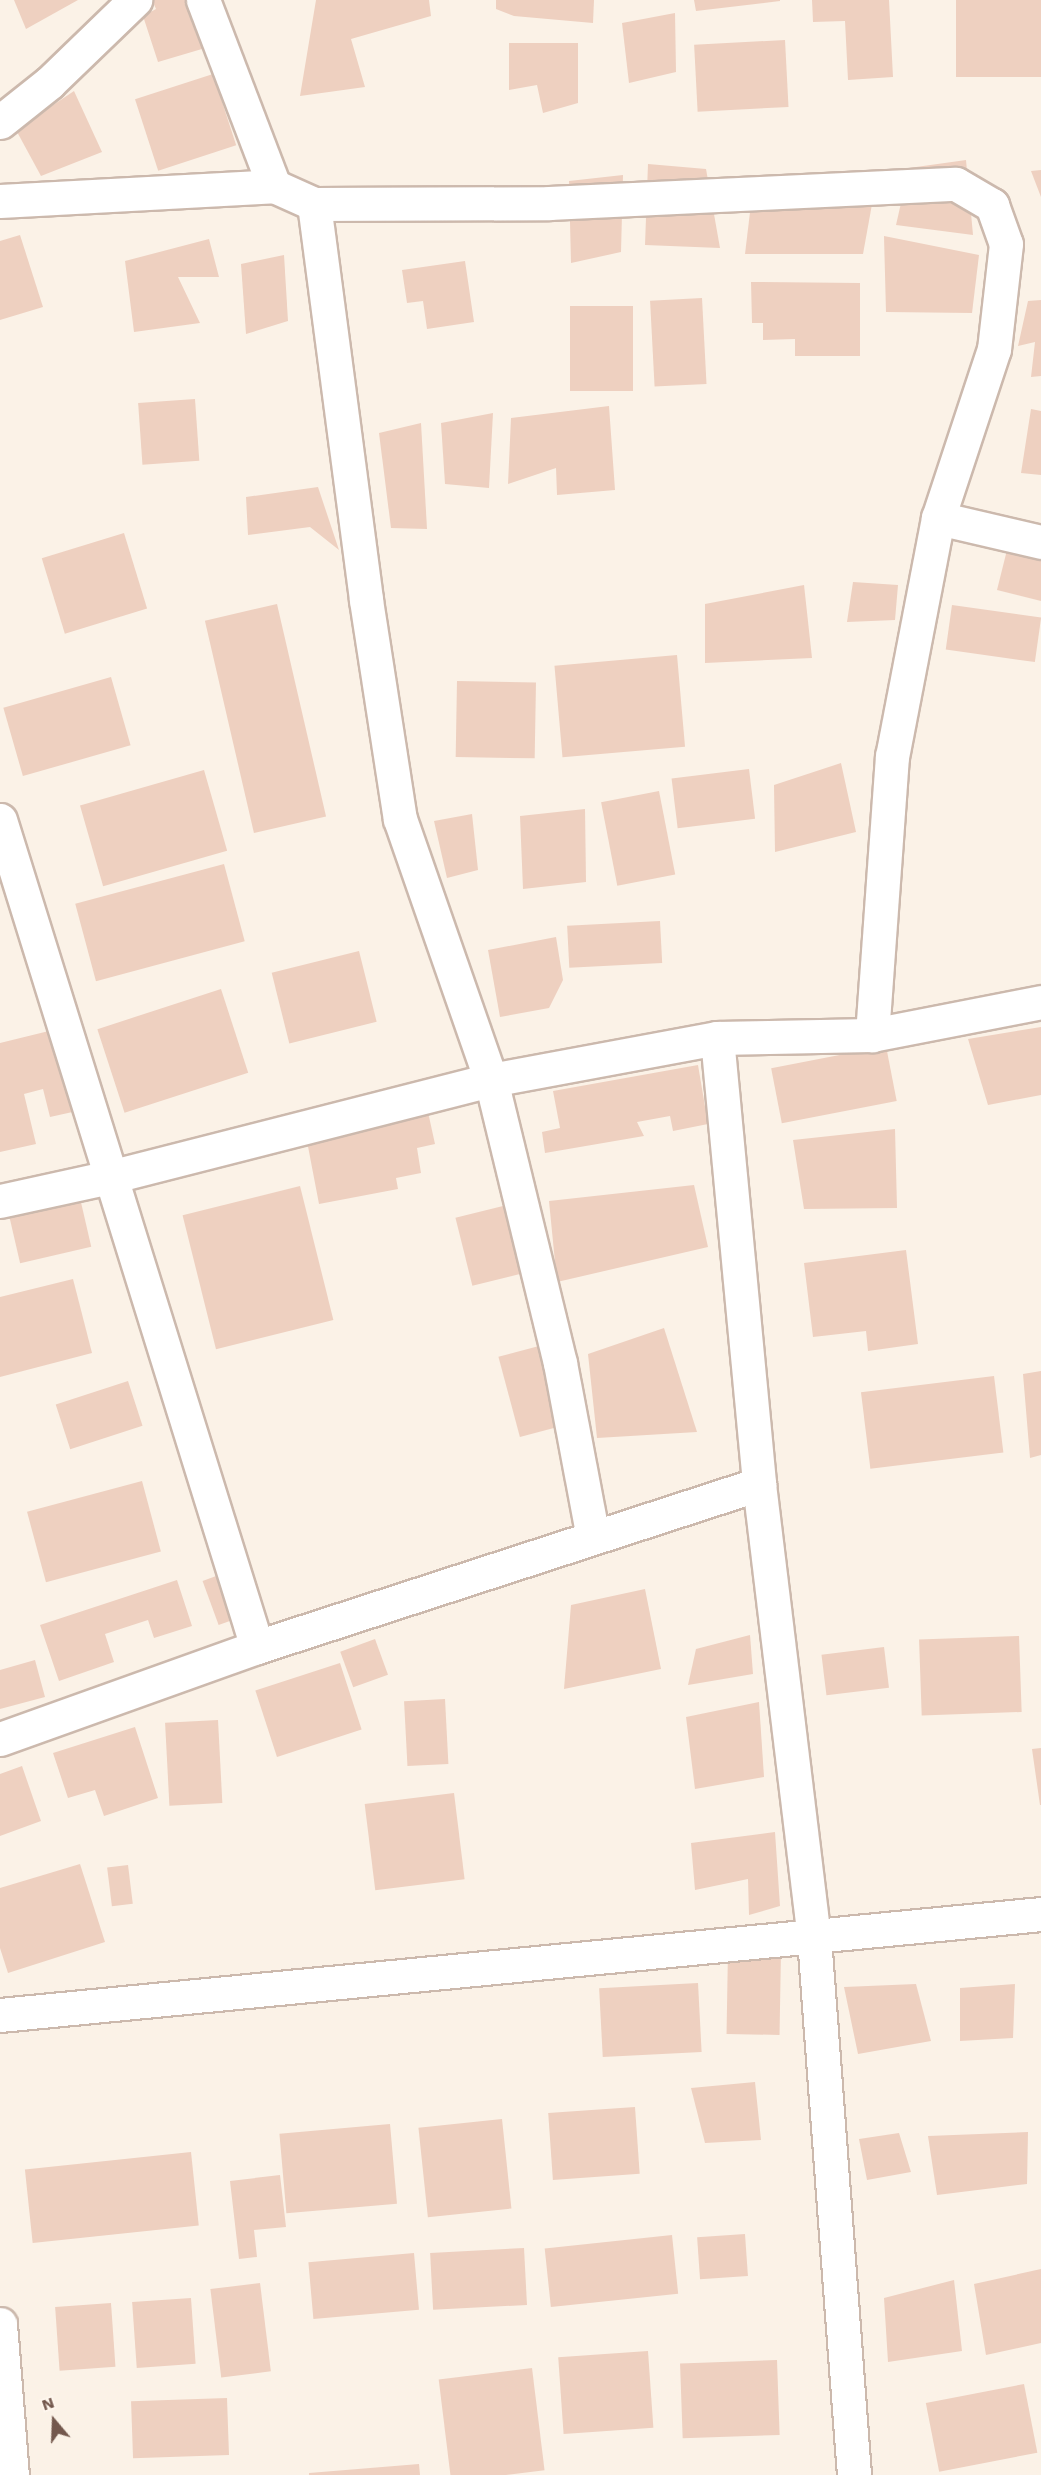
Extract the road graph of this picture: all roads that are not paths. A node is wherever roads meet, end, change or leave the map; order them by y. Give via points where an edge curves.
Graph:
1 (135, 0) edge
2 (203, 0) edge
3 (0, 122) edge
4 (274, 186) junction
5 (0, 201) edge
6 (314, 204) junction
7 (938, 518) junction
8 (1041, 542) edge
9 (0, 820) edge
10 (1041, 1002) edge
11 (872, 1035) junction
12 (717, 1038) junction
13 (491, 1080) junction
14 (110, 1178) junction
15 (0, 1201) edge
16 (759, 1484) junction
17 (593, 1537) junction
18 (257, 1647) junction
19 (0, 1739) edge
20 (1041, 1914) edge
21 (814, 1938) junction
22 (0, 2015) edge
23 (0, 2324) edge
24 (12, 2475) edge
25 (854, 2475) edge

1 - 3 street via 49,83
2 - 4 street
4 - 5 street
4 - 6 street
6 - 7 street via 549,203 956,184 992,205 1006,244 994,350
6 - 13 street via 366,600 400,819
7 - 8 street
7 - 11 street via 892,756
9 - 14 street
10 - 11 street
11 - 12 street
12 - 13 street
12 - 16 street
13 - 14 street
13 - 17 street via 560,1363
14 - 15 street
14 - 18 street
16 - 17 street
16 - 21 street
17 - 18 street
18 - 19 street
20 - 21 street
21 - 22 street
21 - 25 street
23 - 24 street

